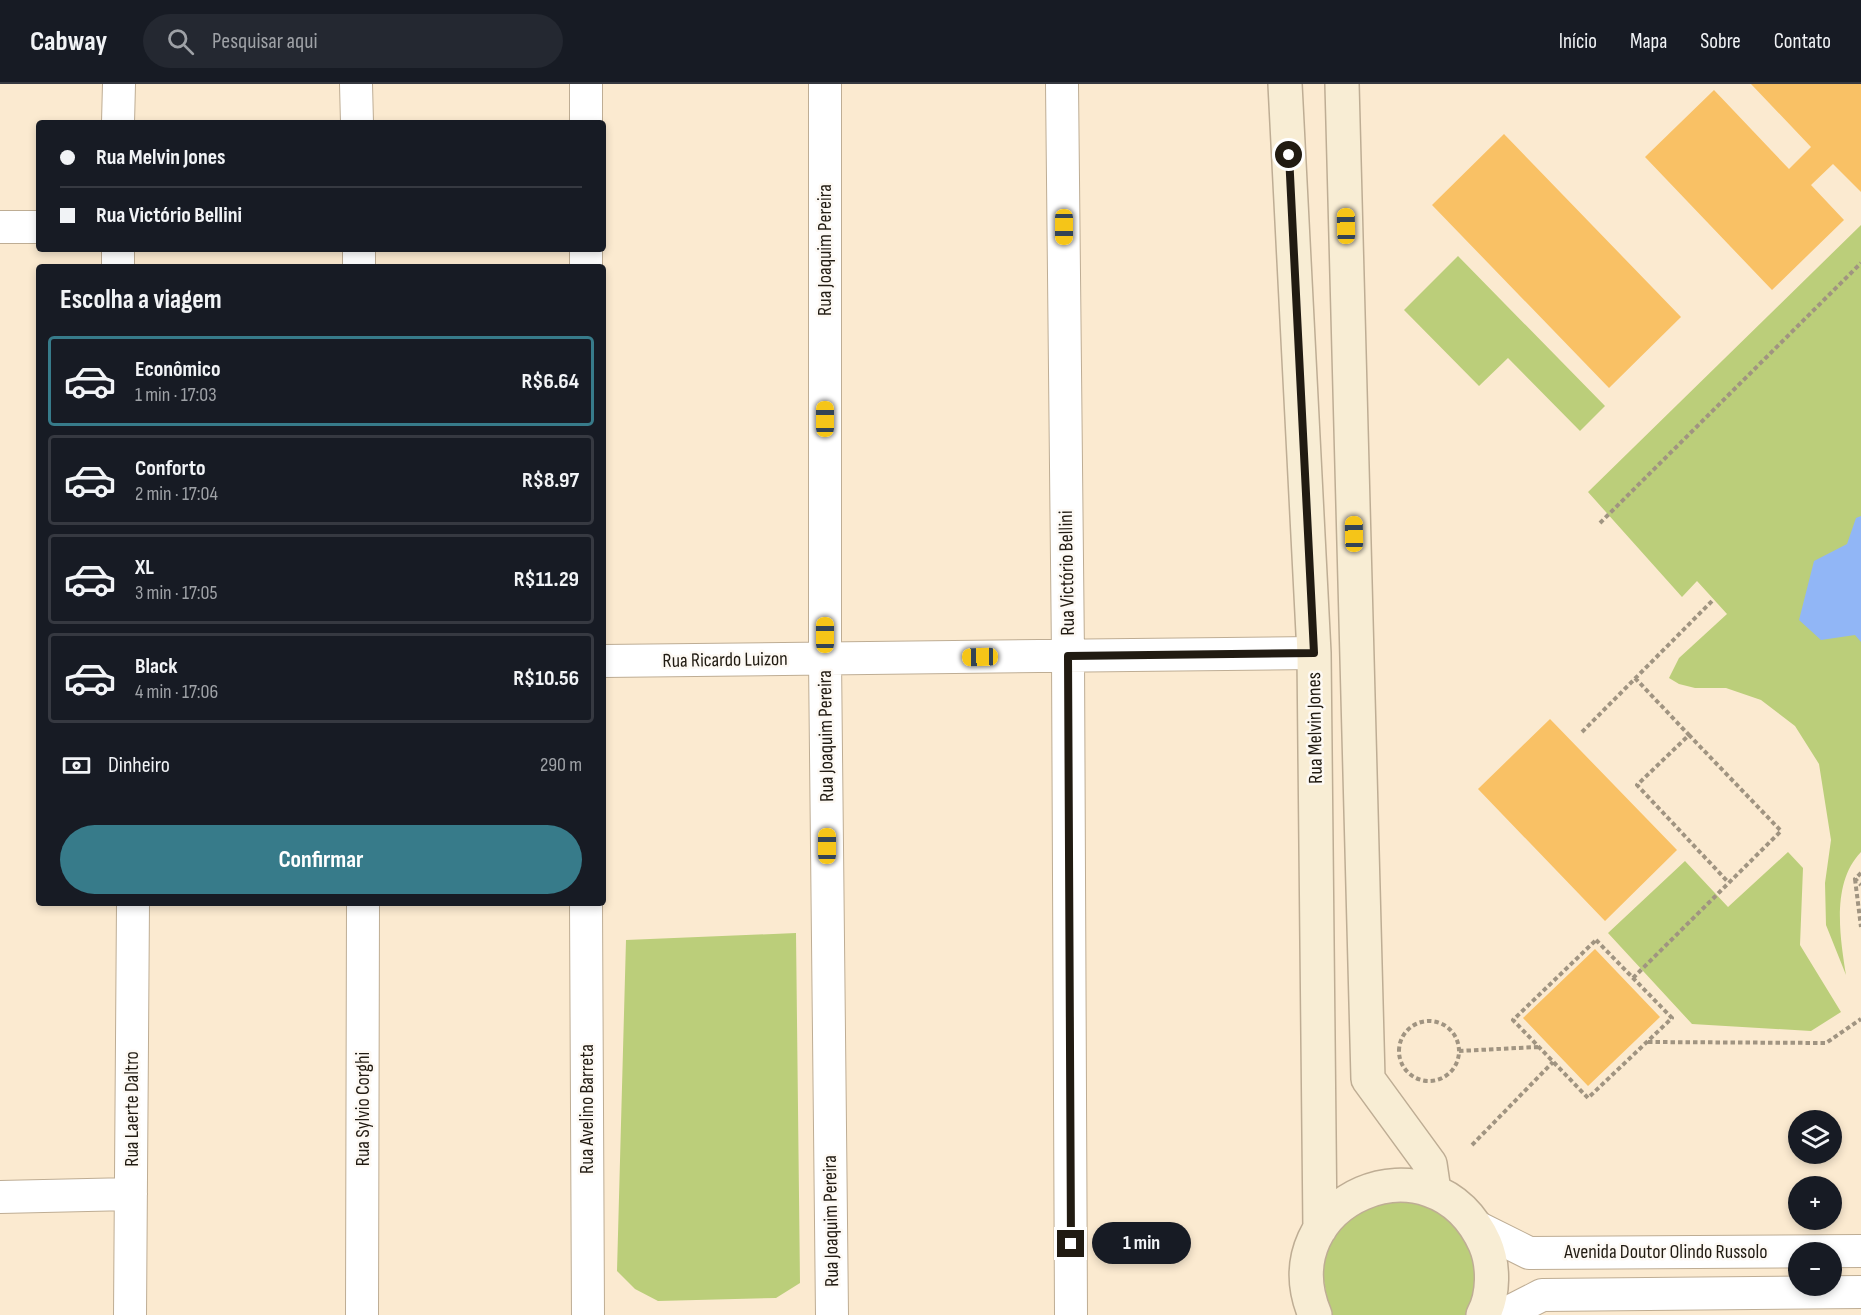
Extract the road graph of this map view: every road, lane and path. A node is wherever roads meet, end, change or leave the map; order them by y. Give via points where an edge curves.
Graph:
1 (119, 84) edge
2 (356, 84) edge
3 (586, 84) edge
4 (825, 84) edge
5 (1062, 84) edge
6 (1286, 84) edge
7 (1342, 84) edge
8 (118, 120) edge
9 (357, 120) edge
10 (586, 120) edge
11 (0, 227) edge
12 (36, 227) edge
13 (1861, 263) edge
14 (1600, 523) dead end
15 (1714, 599) dead end
16 (1314, 653) junction
17 (1068, 656) junction
18 (825, 659) junction
19 (606, 661) edge
20 (1635, 678) junction
21 (1582, 732) dead end
22 (1689, 735) junction
23 (1861, 873) edge
24 (1855, 879) junction
25 (1728, 882) junction
26 (1861, 885) edge
27 (133, 906) edge
28 (363, 906) edge
29 (586, 906) edge
30 (1861, 927) edge
31 (1633, 978) junction
32 (1861, 1019) edge
33 (1647, 1042) junction
34 (1539, 1047) junction
35 (1459, 1051) junction
36 (1553, 1062) junction
37 (1472, 1145) dead end
38 (1434, 1191) junction
39 (131, 1194) junction
40 (0, 1197) edge
41 (1477, 1227) junction
42 (1320, 1228) junction
43 (1861, 1251) edge
44 (1861, 1292) edge
45 (1307, 1312) edge
46 (130, 1315) edge
47 (362, 1315) edge
48 (588, 1315) edge
49 (832, 1315) edge
50 (1071, 1315) edge
51 (1483, 1315) edge
52 (1503, 1315) edge

1 - 8 street
2 - 9 street
3 - 10 street
4 - 18 street, Rua Joaquim Pereira
5 - 17 street, Rua Victório Bellini
6 - 16 street, Rua Melvin Jones
7 - 38 street via 1368,1078 1430,1164
11 - 12 street
13 - 14 path
15 - 20 path
16 - 17 street, Rua Ricardo Luizon
16 - 42 street, Rua Melvin Jones
17 - 18 street, Rua Ricardo Luizon
17 - 50 street, Rua Victório Bellini
18 - 19 street, Rua Ricardo Luizon
18 - 49 street, Rua Joaquim Pereira
20 - 21 path
20 - 22 path
22 - 25 path via 1637,785
22 - 25 path via 1781,831
23 - 24 path
24 - 26 path
24 - 30 path
25 - 31 path
27 - 39 street, Rua Laerte Daltro
28 - 47 street, Rua Sylvio Corghi
29 - 48 street, Rua Avelino Barreta
31 - 33 path via 1672,1018
31 - 34 path via 1596,940 1513,1020
32 - 33 path via 1826,1043
33 - 36 path via 1588,1098
34 - 35 path
34 - 36 path
35 - 35 path via 1451,1030 1434,1022 1415,1025 1407,1031 1399,1049 1405,1068 1421,1080 1431,1081 1449,1074
36 - 37 path
38 - 41 street via 1458,1205
38 - 42 street via 1408,1184 1383,1185 1358,1193 1336,1208
39 - 40 street
39 - 46 street, Rua Laerte Daltro
41 - 43 street, Avenida Doutor Olindo Russolo via 1529,1253
41 - 51 street via 1489,1253 1492,1281
42 - 45 street via 1309,1253
44 - 52 street via 1542,1296

